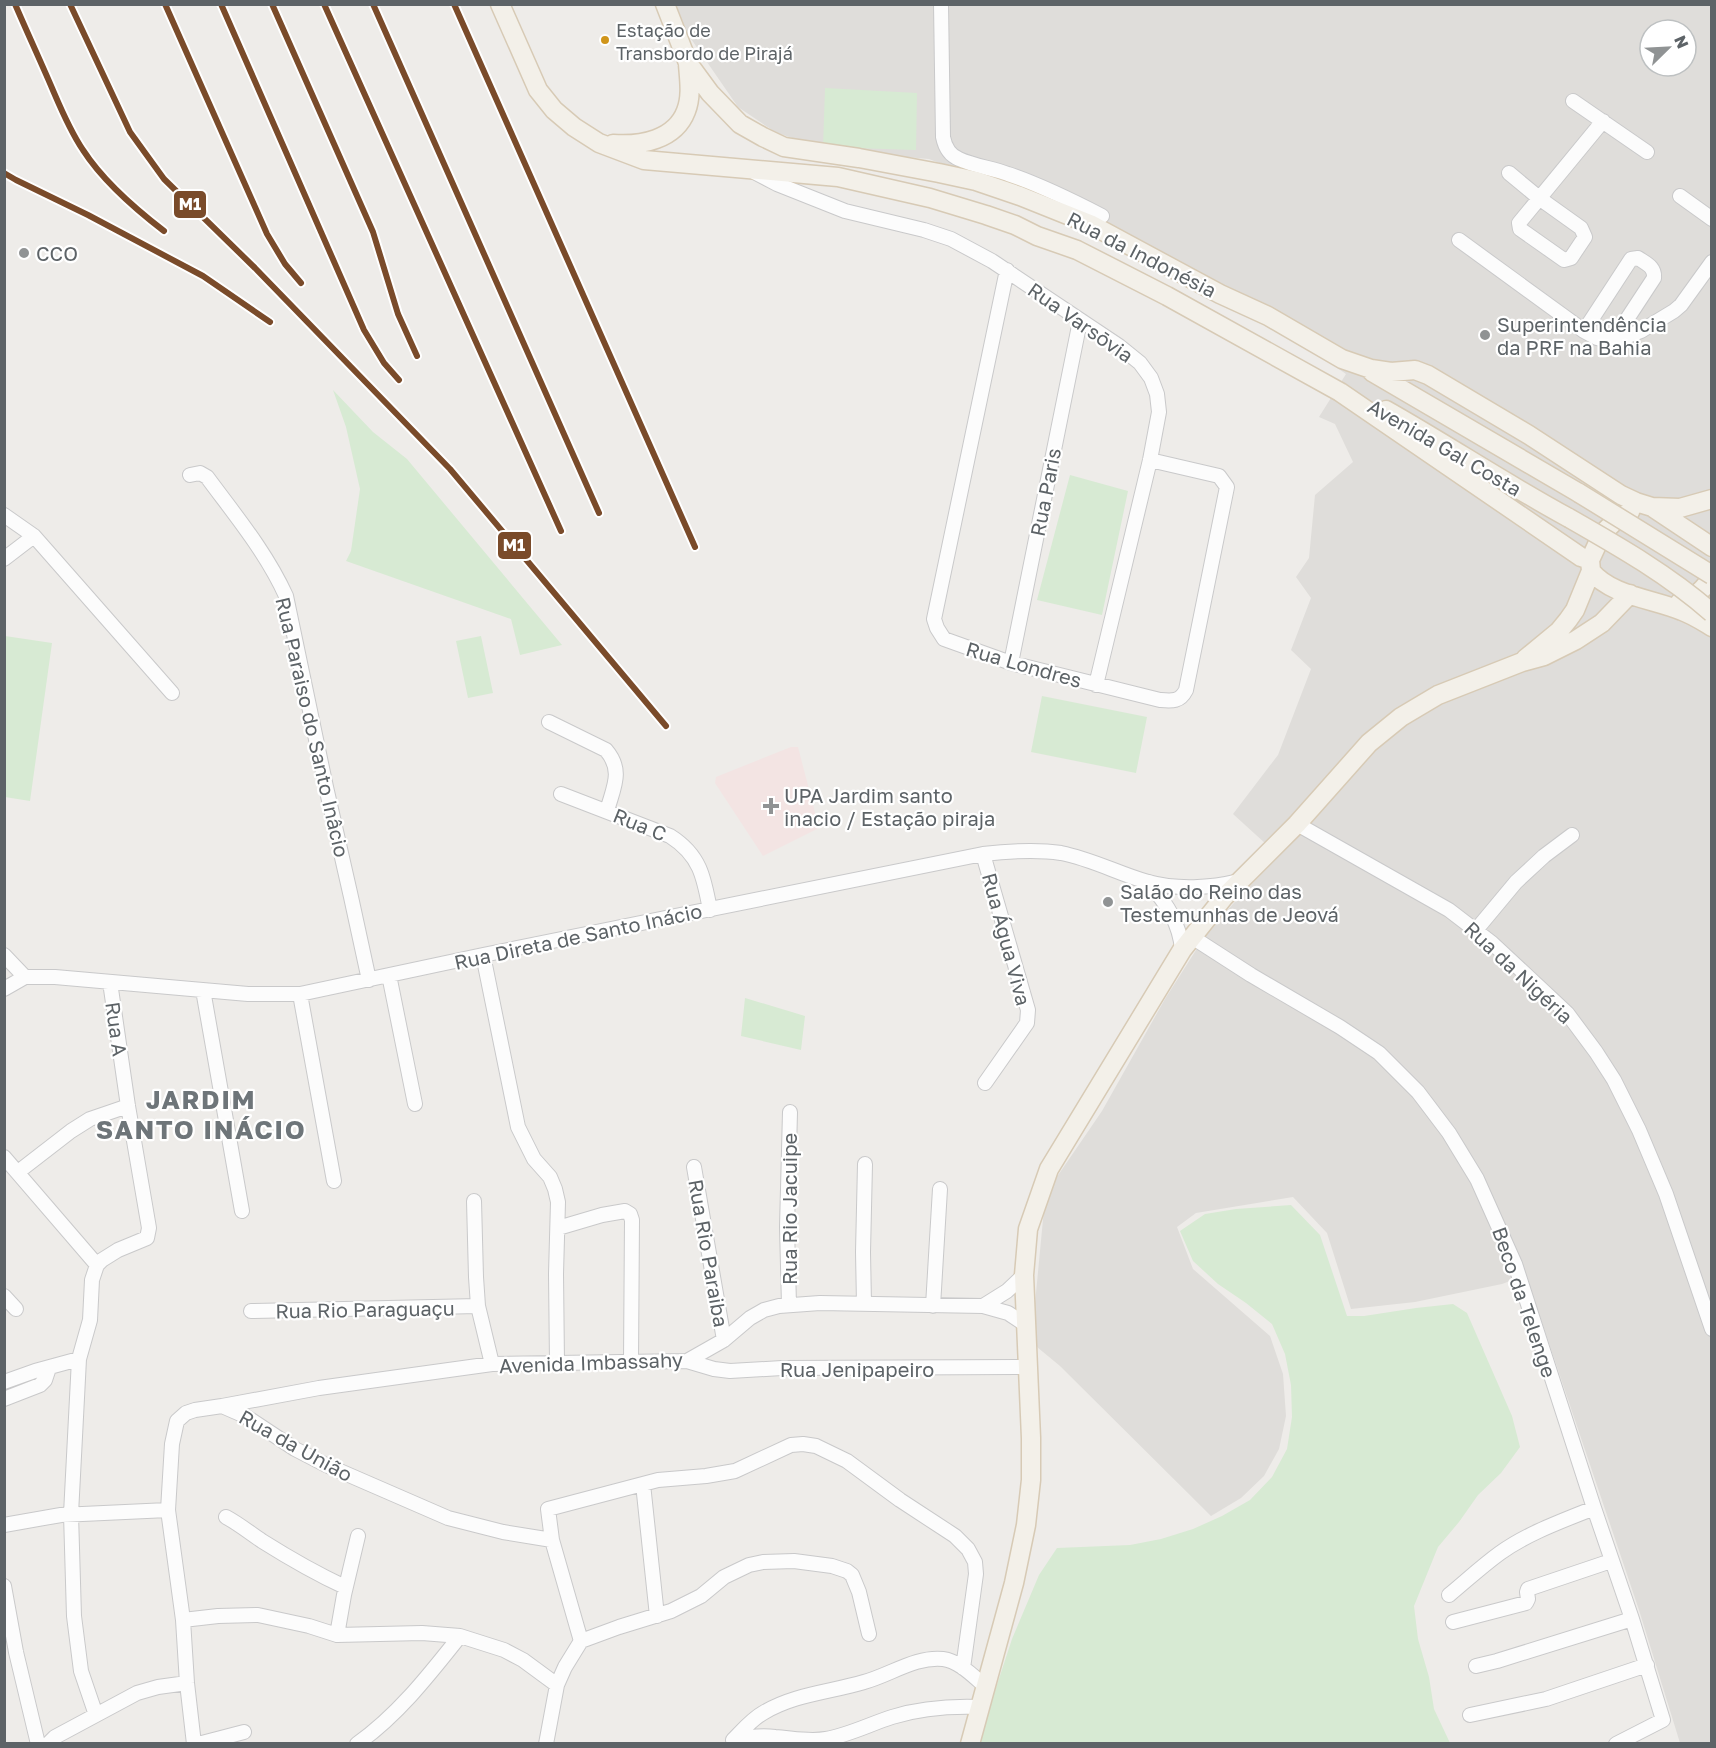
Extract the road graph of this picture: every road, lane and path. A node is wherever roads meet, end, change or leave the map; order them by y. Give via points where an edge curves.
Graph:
1 (500, 4) edge
2 (664, 4) edge
3 (941, 4) edge
4 (688, 63) junction
5 (1573, 101) dead end
6 (1603, 121) junction
7 (599, 143) junction
8 (1647, 152) dead end
9 (749, 170) junction
10 (1509, 174) dead end
11 (1680, 196) dead end
12 (1539, 198) junction
13 (1102, 216) dead end
14 (1712, 219) edge
15 (1459, 240) dead end
16 (1712, 262) edge
17 (1006, 270) junction
18 (1080, 321) junction
19 (1584, 331) junction
20 (1612, 342) junction
21 (1363, 367) junction
22 (1340, 392) junction
23 (1150, 460) junction
24 (190, 475) dead end
25 (1712, 499) edge
26 (1649, 506) junction
27 (4, 515) edge
28 (34, 536) junction
29 (1712, 547) edge
30 (4, 559) edge
31 (1591, 566) junction
32 (1712, 575) edge
33 (1630, 594) junction
34 (1664, 605) junction
35 (1712, 613) edge
36 (1712, 627) edge
37 (1522, 662) junction
38 (1011, 663) junction
39 (1096, 685) junction
40 (172, 693) dead end
41 (549, 722) dead end
42 (561, 794) dead end
43 (607, 811) junction
44 (1297, 824) junction
45 (1572, 835) dead end
46 (983, 854) junction
47 (1239, 881) junction
48 (1149, 882) junction
49 (710, 910) junction
50 (1476, 930) junction
51 (1187, 943) junction
52 (4, 955) edge
53 (483, 955) junction
54 (389, 975) junction
55 (25, 977) junction
56 (369, 980) junction
57 (110, 982) junction
58 (4, 989) edge
59 (203, 990) junction
60 (300, 994) junction
61 (985, 1083) dead end
62 (414, 1104) dead end
63 (128, 1106) junction
64 (790, 1112) dead end
65 (4, 1157) edge
66 (865, 1164) dead end
67 (694, 1167) dead end
68 (18, 1172) junction
69 (334, 1181) dead end
70 (940, 1189) dead end
71 (474, 1201) dead end
72 (242, 1211) dead end
73 (558, 1228) junction
74 (97, 1265) junction
75 (1024, 1275) junction
76 (4, 1296) edge
77 (864, 1304) junction
78 (789, 1305) junction
79 (478, 1306) junction
80 (933, 1306) junction
81 (983, 1306) junction
82 (16, 1309) dead end
83 (251, 1311) dead end
84 (1026, 1325) junction
85 (1712, 1329) edge
86 (724, 1340) junction
87 (79, 1359) junction
88 (687, 1361) junction
89 (631, 1362) junction
90 (557, 1363) junction
91 (492, 1364) junction
92 (1028, 1367) junction
93 (49, 1368) junction
94 (4, 1382) edge
95 (4, 1399) edge
96 (222, 1406) junction
97 (643, 1484) junction
98 (1594, 1508) junction
99 (168, 1510) junction
100 (71, 1514) junction
101 (226, 1517) dead end
102 (4, 1525) edge
103 (358, 1536) dead end
104 (552, 1540) junction
105 (1611, 1561) junction
106 (4, 1586) edge
107 (345, 1587) junction
108 (1449, 1595) dead end
109 (657, 1616) junction
110 (1632, 1619) junction
111 (183, 1620) junction
112 (1453, 1622) dead end
113 (869, 1634) dead end
114 (337, 1635) junction
115 (460, 1636) junction
116 (581, 1641) junction
117 (10, 1654) edge
118 (1647, 1665) junction
119 (1476, 1666) dead end
120 (963, 1668) junction
121 (187, 1683) junction
122 (557, 1685) junction
123 (985, 1686) junction
124 (979, 1707) junction
125 (96, 1715) junction
126 (1470, 1715) dead end
127 (244, 1732) dead end
128 (54, 1741) edge
129 (729, 1742) edge
130 (38, 1743) edge
131 (196, 1743) edge
132 (357, 1743) edge
133 (546, 1743) edge
134 (970, 1743) edge
135 (1616, 1743) edge

1 - 7 main road, Rua da Indonésia via 538,90 567,122
2 - 4 main road, Rua da Indonésia
3 - 13 street via 943,137 950,154 1054,192
4 - 7 main road via 690,89 686,110 677,127 640,144
4 - 21 main road, Rua da Indonésia via 740,124 784,147 939,173 1020,196 1090,224
5 - 6 street
6 - 8 street
6 - 12 street
7 - 9 main road, Rua da Indonésia via 644,160
9 - 17 street, Rua Varsōvia via 845,211 951,239
9 - 22 main road, Rua da Indonésia via 838,177 930,198 1015,225 1149,286
10 - 12 street
11 - 14 street
12 - 12 street via 1584,232 1585,237 1568,260 1520,229 1519,223
15 - 19 street
16 - 20 street via 1674,311 1641,331
17 - 18 street, Rua Varsōvia
17 - 38 street, Rua Londres via 934,620 944,639
18 - 23 street, Rua Varsōvia via 1140,363 1150,378 1159,412
18 - 38 street, Rua Paris
19 - 20 street
19 - 20 street via 1631,259 1638,258 1651,267 1654,278
21 - 26 main road, Rua da Indonésia via 1391,372 1415,370 1428,375 1621,495
21 - 32 main road, bridge
22 - 31 main road, Avenida Gal Costa
22 - 35 main road, Avenida Gal Costa, bridge via 1368,400 1428,434 1670,581
23 - 39 street, Rua Varsōvia
23 - 39 street, Rua Londres via 1219,476 1227,487 1186,690 1183,697 1174,701
24 - 56 street, Rua Paraiso do Santo Inâcio via 200,473 207,477 264,555 286,596
25 - 26 main road, Rua da Indonésia via 1680,508
26 - 29 main road, Rua da Indonésia
26 - 31 main road, Rua da Indonésia via 1627,513 1609,525
27 - 28 street
28 - 30 street
28 - 40 street
31 - 33 main road, Avenida Gal Costa via 1595,576 1606,584
31 - 37 main road, Rua da Indonésia via 1569,620
32 - 34 main road via 1685,602
33 - 34 main road, Avenida Gal Costa
33 - 37 main road via 1602,623 1576,640
34 - 36 main road, Avenida Gal Costa
37 - 44 main road via 1438,695 1401,717 1369,743
38 - 39 street, Rua Londres
41 - 43 street via 606,750 613,758 617,774
42 - 43 street, Rua C
43 - 49 street, Rua C via 685,846 702,873
44 - 47 main road
44 - 50 street, Rua da Nigéria via 1449,910
45 - 50 street via 1516,882
46 - 48 street, Rua Direta de Santo Inácio via 1061,853
46 - 49 street, Rua Direta de Santo Inácio
46 - 61 street, Rua Água Viva via 1028,1010 1027,1023
47 - 48 street, Rua Direta de Santo Inácio via 1192,887
47 - 51 main road
48 - 51 street
49 - 53 street, Rua Direta de Santo Inácio
50 - 85 street, Rua da Nigéria via 1567,1013 1614,1080 1666,1194
51 - 75 main road via 1049,1169 1028,1229
51 - 98 street, Beco da Telenge via 1251,975 1379,1053 1418,1092 1449,1133 1477,1179 1515,1264
52 - 55 street
53 - 54 street, Rua Direta de Santo Inácio
53 - 73 street via 514,1113 526,1146 555,1189
54 - 56 street, Rua Direta de Santo Inácio
54 - 62 street
55 - 57 street, Rua Direta de Santo Inácio
55 - 58 street, Rua Direta de Santo Inácio
56 - 60 street, Rua Direta de Santo Inácio
57 - 59 street, Rua Direta de Santo Inácio
57 - 63 street, Rua A
59 - 60 street, Rua Direta de Santo Inácio
59 - 72 street
60 - 69 street
63 - 68 street via 90,1119
63 - 74 street, Rua A via 149,1228 147,1238 118,1250
64 - 78 street, Rua Rio Jacuipe
65 - 68 street
66 - 77 street
67 - 86 street, Rua Rio Paraiba
68 - 74 street
70 - 80 street
71 - 79 street
73 - 89 street via 622,1211 630,1214
73 - 90 street
74 - 87 street via 92,1280 90,1320
75 - 81 street
75 - 84 main road
76 - 82 street
77 - 78 street, Avenida Imbassahy
77 - 80 street, Avenida Imbassahy
78 - 86 street, Avenida Imbassahy via 764,1310
79 - 83 street, Rua Rio Paraguaçu
79 - 91 street
80 - 81 street, Avenida Imbassahy
81 - 84 street, Avenida Imbassahy via 1008,1313
84 - 92 main road
86 - 88 street, Avenida Imbassahy
87 - 93 street
87 - 100 street
88 - 89 street, Avenida Imbassahy
88 - 92 street, Rua Jenipapeiro via 730,1371
89 - 90 street, Avenida Imbassahy
90 - 91 street, Avenida Imbassahy
91 - 96 street, Avenida Imbassahy
92 - 123 main road via 1031,1469 1026,1525
93 - 94 street
93 - 95 street via 40,1385
96 - 99 street, Rua da União via 186,1413 177,1421
96 - 104 street, Rua da União via 326,1465 448,1518
97 - 104 street via 548,1509
97 - 109 street
97 - 120 street via 735,1471 791,1445 816,1446 847,1461 968,1549 976,1574
98 - 105 street, Beco da Telenge
98 - 108 street via 1502,1552
99 - 100 street
99 - 111 street, Rua da União
100 - 102 street
100 - 125 street via 75,1627 81,1671
101 - 107 street
103 - 107 street
104 - 116 street
105 - 110 street, Beco da Telenge
105 - 112 street via 1528,1589 1526,1603
106 - 117 street
107 - 114 street
109 - 113 street via 701,1596 741,1568 763,1562 794,1561 832,1566 852,1575
109 - 116 street
110 - 118 street, Beco da Telenge
110 - 119 street
111 - 114 street via 258,1615
111 - 121 street, Rua da União
114 - 115 street
115 - 122 street via 504,1650
115 - 132 street via 421,1686
116 - 122 street
117 - 130 street
118 - 126 street via 1546,1699
118 - 135 street, Beco da Telenge via 1663,1720
120 - 123 street
120 - 129 street via 945,1659 920,1661 880,1678 803,1697 762,1713
121 - 125 street via 137,1693
121 - 131 street, Rua da União
122 - 133 street
123 - 124 main road
124 - 129 street via 921,1710 824,1739 766,1736
124 - 134 main road
125 - 128 street
127 - 131 street

